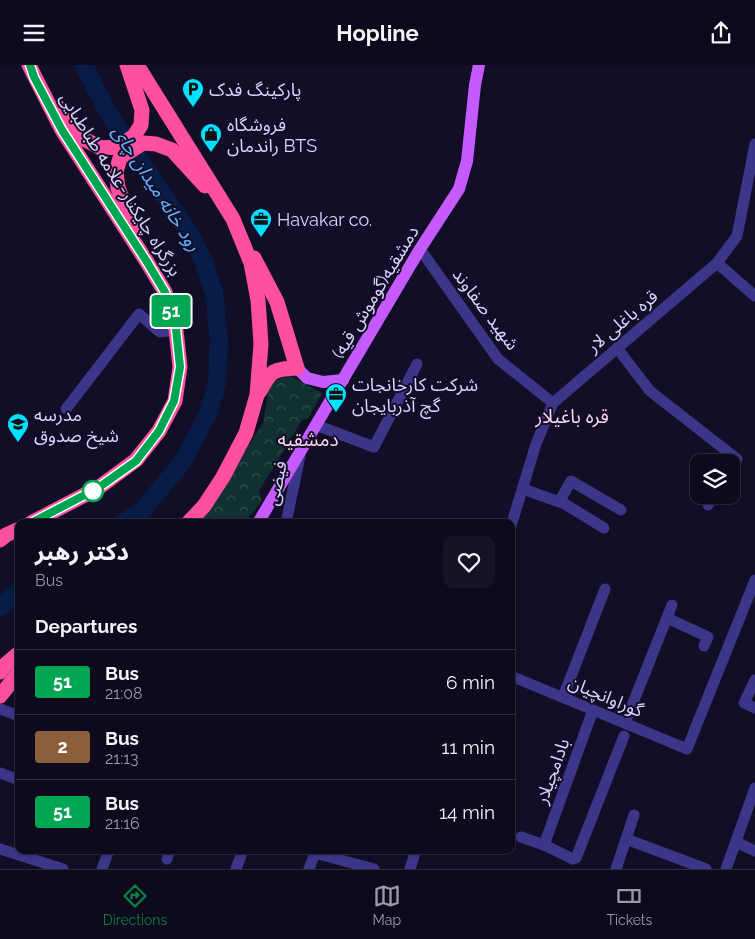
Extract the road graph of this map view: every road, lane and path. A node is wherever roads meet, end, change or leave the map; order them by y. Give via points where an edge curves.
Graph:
1 (127, 65) edge
2 (137, 65) edge
3 (479, 65) edge
4 (32, 71) edge
5 (755, 144) edge
6 (233, 219) junction
7 (420, 249) junction
8 (147, 262) junction
9 (717, 263) junction
10 (755, 296) edge
11 (176, 329) junction
12 (617, 348) junction
13 (417, 365) dead end
14 (297, 369) junction
15 (342, 380) junction
16 (257, 395) junction
17 (553, 403) junction
18 (66, 409) dead end
19 (316, 425) junction
20 (301, 451) junction
21 (731, 454) edge
22 (522, 489) junction
23 (559, 502) junction
24 (621, 510) dead end
25 (39, 519) edge
26 (192, 519) edge
27 (260, 519) edge
28 (287, 519) edge
29 (513, 519) edge
30 (604, 528) dead end
31 (15, 531) edge
32 (0, 541) edge
33 (755, 580) edge
34 (605, 589) dead end
35 (672, 605) dead end
36 (667, 618) junction
37 (704, 645) dead end
38 (15, 656) edge
39 (0, 672) edge
40 (15, 676) edge
41 (515, 678) edge
42 (755, 680) edge
43 (0, 696) edge
44 (563, 697) junction
45 (755, 708) edge
46 (0, 709) edge
47 (593, 710) junction
48 (15, 714) edge
49 (625, 723) junction
50 (624, 736) dead end
51 (0, 773) edge
52 (15, 779) edge
53 (755, 788) edge
54 (634, 815) dead end
55 (521, 837) dead end
56 (626, 839) junction
57 (736, 842) junction
58 (544, 845) junction
59 (0, 849) edge
60 (755, 851) edge
61 (15, 854) edge
62 (16, 854) edge
63 (108, 854) edge
64 (242, 854) edge
65 (315, 854) edge
66 (328, 854) edge
67 (415, 854) edge
68 (63, 869) edge
69 (102, 869) edge
70 (236, 869) edge
71 (309, 869) edge
72 (374, 869) edge
73 (410, 869) edge
74 (616, 869) edge
75 (706, 869) edge
76 (726, 869) edge

1 - 4 highway via 142,110 141,125 134,136 117,147 101,148 82,138
2 - 6 highway
3 - 7 main road, دمشقیه(گوموش قیه) via 467,161 458,189
4 - 8 highway, بزرگراه چایکنار-علامه طباطبایی via 62,130
5 - 9 street, قره باغلی لار via 737,236
6 - 8 highway via 172,150 143,143 120,158 116,172 118,188
6 - 14 highway via 278,302
6 - 16 highway via 251,263 258,300 262,344
7 - 15 main road, دمشقیه(گوموش قیه)
7 - 17 street, شهید صفاوند via 498,359
8 - 11 highway, بزرگراه چایکنار-علامه طباطبایی via 165,292
9 - 10 street
9 - 12 street, قره باغلی لار
11 - 18 street via 160,332 139,314
11 - 25 highway, بزرگراه چایکنار-علامه طباطبایی via 180,367 174,401 159,431 136,461 98,488
12 - 17 street, قره باغلی لار
12 - 21 street via 650,391
13 - 19 street via 374,447
14 - 15 main road via 308,378
14 - 16 highway via 280,369 268,376
15 - 19 main road, دمشقیه(گوموش قیه)
16 - 26 highway via 246,433 223,477
17 - 22 street, قره باغلی لار
19 - 20 main road, دمشقیه(گوموش قیه)
20 - 27 main road, دمشقیه(گوموش قیه)
20 - 28 street, فیضی
22 - 23 street
22 - 29 street, قره باغلی لار
23 - 24 street via 571,481
23 - 30 street
31 - 32 highway
33 - 49 street, گوراوانچیان via 687,749
34 - 44 street
35 - 36 street
36 - 37 street via 708,637
36 - 49 street
38 - 39 highway
40 - 43 highway
41 - 44 street, گوراوانچیان
42 - 45 street via 744,703
44 - 47 street, گوراوانچیان
46 - 48 street
47 - 49 street, گوراوانچیان
47 - 58 street, بادامچیلار
50 - 58 street via 576,858
51 - 52 street
53 - 57 street
54 - 56 street
55 - 58 street
56 - 74 street
56 - 75 street
57 - 60 street
57 - 76 street
59 - 61 street
62 - 68 street
63 - 69 street
64 - 70 street
65 - 71 street
66 - 72 street
67 - 73 street

